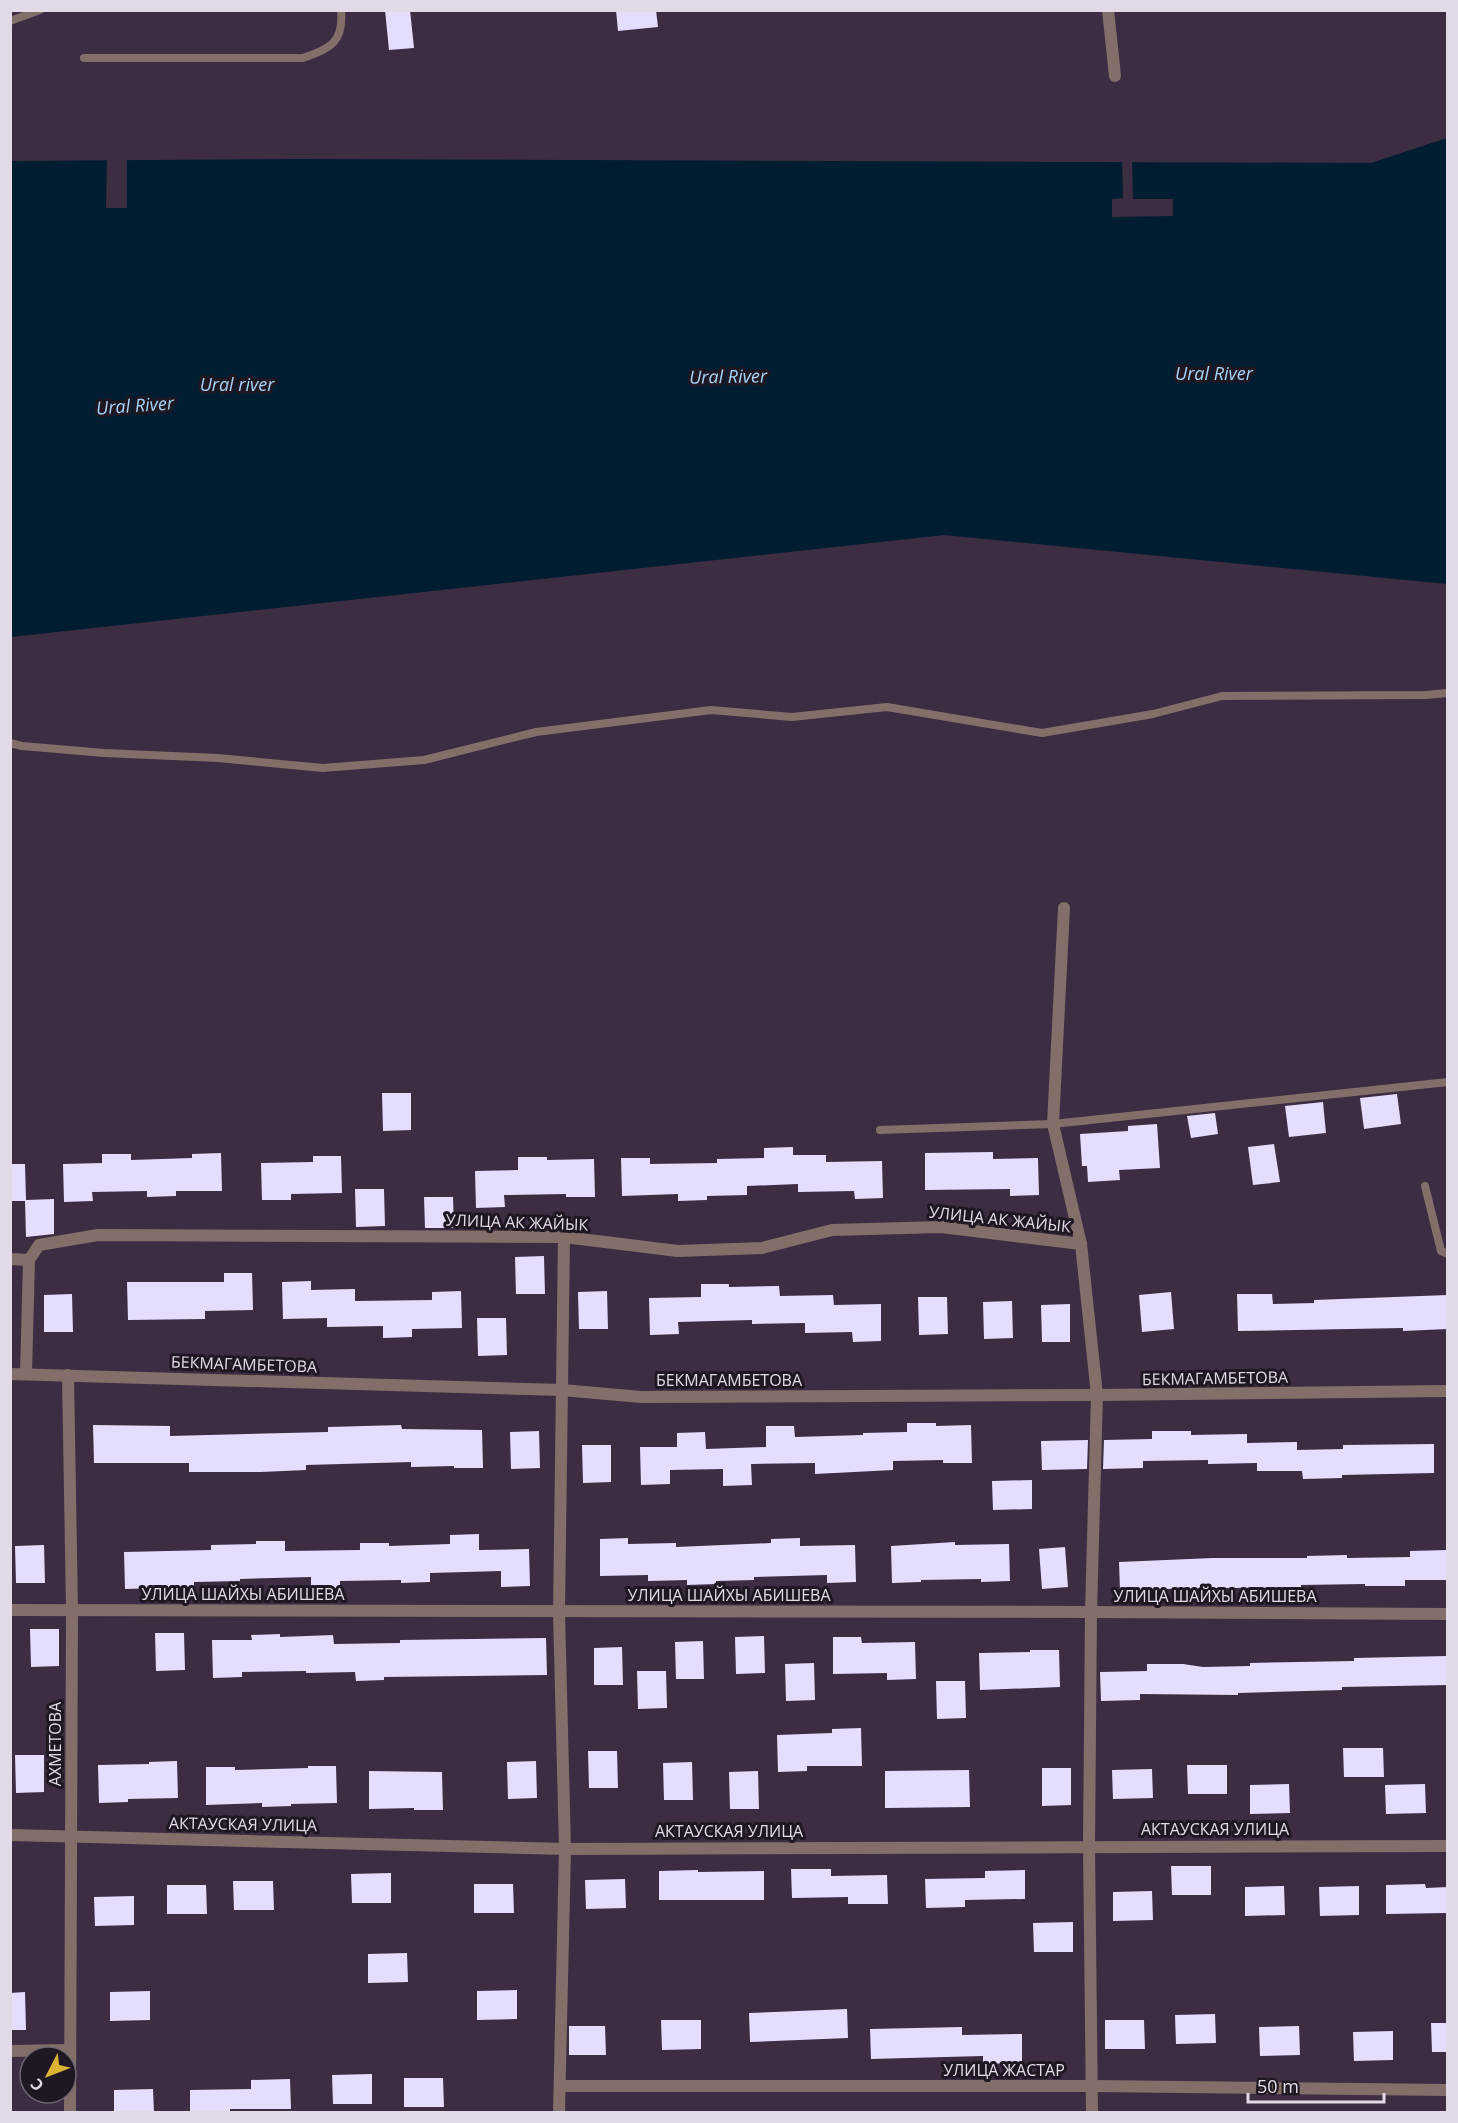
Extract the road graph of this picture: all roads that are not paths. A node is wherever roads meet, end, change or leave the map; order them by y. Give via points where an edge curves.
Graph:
1 (40, 10) edge
2 (341, 10) edge
3 (1108, 10) edge
4 (10, 21) edge
5 (84, 58) dead end
6 (1115, 76) dead end
7 (1448, 693) edge
8 (10, 743) edge
9 (1064, 908) dead end
10 (1448, 1082) edge
11 (1053, 1124) junction
12 (880, 1130) dead end
13 (1425, 1186) dead end
14 (564, 1237) junction
15 (1081, 1244) junction
16 (1448, 1254) edge
17 (10, 1259) edge
18 (29, 1260) junction
19 (10, 1374) edge
20 (26, 1374) junction
21 (68, 1375) junction
22 (562, 1390) junction
23 (1448, 1391) edge
24 (1097, 1395) junction
25 (10, 1610) edge
26 (72, 1610) junction
27 (559, 1612) junction
28 (1091, 1612) junction
29 (1448, 1614) edge
30 (10, 1835) edge
31 (72, 1836) junction
32 (1089, 1846) junction
33 (1448, 1846) edge
34 (565, 1849) junction
35 (69, 2045) edge
36 (561, 2086) junction
37 (1092, 2086) junction
38 (1448, 2090) edge
39 (558, 2112) edge
40 (1092, 2112) edge

1 - 4 lane
2 - 5 lane via 343,25 337,39 323,51 303,58
3 - 6 street
7 - 8 lane via 1222,696 1154,714 1042,733 887,707 792,717 711,710 536,732 424,760 323,768
9 - 11 street
10 - 11 lane
11 - 12 lane
11 - 15 street
13 - 16 lane via 1441,1251
14 - 15 street, УЛИЦА АК ЖАЙЫК via 678,1251 762,1248 831,1230 941,1227
14 - 18 street, УЛИЦА АК ЖАЙЫК via 98,1235 39,1245
14 - 22 street
15 - 24 street
17 - 18 street
18 - 20 street
19 - 20 street, БЕКМАГАМБЕТОВА
20 - 21 street, БЕКМАГАМБЕТОВА
21 - 22 street, БЕКМАГАМБЕТОВА
21 - 26 street, АХМЕТОВА
22 - 24 street, БЕКМАГАМБЕТОВА via 641,1397
22 - 27 street
23 - 24 street, БЕКМАГАМБЕТОВА
24 - 28 street
25 - 26 street, УЛИЦА ШАЙХЫ АБИШЕВА
26 - 27 street, УЛИЦА ШАЙХЫ АБИШЕВА
26 - 31 street, АХМЕТОВА
27 - 28 street, УЛИЦА ШАЙХЫ АБИШЕВА
27 - 34 street
28 - 29 street, УЛИЦА ШАЙХЫ АБИШЕВА
28 - 32 street
30 - 31 street, АКТАУСКАЯ УЛИЦА
31 - 34 street, АКТАУСКАЯ УЛИЦА
31 - 35 street, АХМЕТОВА
32 - 33 street, АКТАУСКАЯ УЛИЦА
32 - 34 street, АКТАУСКАЯ УЛИЦА
32 - 37 street
34 - 36 street
36 - 37 street, УЛИЦА ЖАСТАР
36 - 39 street
37 - 38 street, УЛИЦА ЖАСТАР
37 - 40 street

